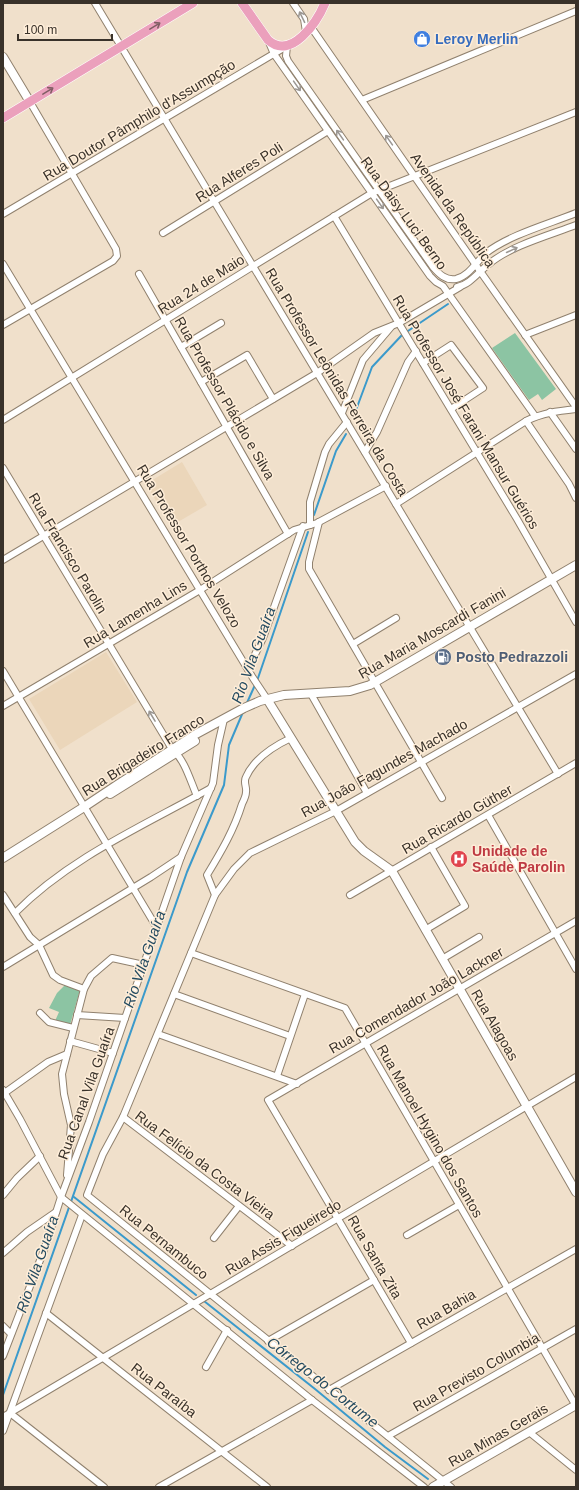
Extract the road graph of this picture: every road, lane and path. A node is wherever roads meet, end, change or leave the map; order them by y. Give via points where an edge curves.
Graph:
1 (96, 3) edge
2 (193, 3) edge
3 (242, 3) edge
4 (294, 3) edge
5 (325, 3) edge
6 (576, 11) edge
7 (309, 30) junction
8 (268, 40) junction
9 (122, 46) junction
10 (287, 46) junction
11 (274, 54) junction
12 (3, 57) edge
13 (362, 100) junction
14 (30, 102) junction
15 (576, 112) edge
16 (3, 118) edge
17 (165, 119) junction
18 (328, 131) junction
19 (72, 174) junction
20 (414, 175) junction
21 (379, 190) junction
22 (372, 193) junction
23 (214, 201) junction
24 (576, 213) edge
25 (3, 214) edge
26 (334, 216) junction
27 (576, 225) edge
28 (163, 233) dead end
29 (3, 264) edge
30 (475, 264) junction
31 (253, 266) junction
32 (480, 271) junction
33 (139, 274) dead end
34 (443, 286) junction
35 (460, 287) junction
36 (449, 293) junction
37 (30, 310) junction
38 (576, 315) edge
39 (165, 320) junction
40 (221, 323) dead end
41 (399, 323) junction
42 (3, 325) edge
43 (391, 327) junction
44 (525, 335) junction
45 (181, 347) junction
46 (416, 351) junction
47 (423, 363) junction
48 (318, 373) junction
49 (72, 378) junction
50 (201, 382) junction
51 (273, 399) junction
52 (576, 408) edge
53 (451, 409) junction
54 (550, 412) junction
55 (342, 413) junction
56 (535, 416) junction
57 (3, 420) edge
58 (526, 421) junction
59 (347, 422) junction
60 (226, 427) junction
61 (576, 449) edge
62 (365, 452) junction
63 (477, 452) junction
64 (3, 468) edge
65 (134, 482) junction
66 (386, 486) junction
67 (576, 498) edge
68 (396, 504) junction
69 (320, 522) junction
70 (307, 525) junction
71 (288, 534) junction
72 (44, 536) junction
73 (3, 560) edge
74 (576, 565) edge
75 (552, 579) junction
76 (200, 590) junction
77 (396, 618) dead end
78 (576, 622) edge
79 (470, 627) junction
80 (109, 643) junction
81 (353, 644) junction
82 (248, 669) junction
83 (3, 671) edge
84 (576, 674) edge
85 (375, 683) junction
86 (310, 694) junction
87 (18, 697) junction
88 (267, 699) junction
89 (3, 706) edge
90 (518, 707) junction
91 (224, 719) junction
92 (216, 724) junction
93 (291, 738) junction
94 (218, 745) junction
95 (174, 751) junction
96 (421, 762) junction
97 (576, 763) edge
98 (558, 774) junction
99 (211, 788) junction
100 (367, 793) junction
101 (197, 796) junction
102 (442, 798) dead end
103 (84, 807) junction
104 (336, 811) junction
105 (488, 815) junction
106 (107, 844) junction
107 (431, 848) junction
108 (182, 856) junction
109 (3, 858) edge
110 (392, 871) junction
111 (133, 889) junction
112 (3, 895) edge
113 (350, 895) dead end
114 (215, 896) junction
115 (15, 913) junction
116 (576, 921) edge
117 (157, 928) junction
118 (426, 930) junction
119 (555, 933) junction
120 (478, 937) dead end
121 (39, 945) junction
122 (191, 953) junction
123 (442, 959) junction
124 (144, 965) junction
125 (3, 966) edge
126 (576, 969) edge
127 (84, 989) junction
128 (459, 989) junction
129 (174, 994) junction
130 (305, 994) junction
131 (40, 1013) dead end
132 (77, 1015) junction
133 (125, 1018) junction
134 (73, 1028) junction
135 (158, 1034) junction
136 (290, 1036) junction
137 (70, 1042) junction
138 (365, 1044) junction
139 (67, 1054) junction
140 (113, 1054) junction
141 (277, 1076) junction
142 (576, 1078) edge
143 (297, 1084) junction
144 (4, 1093) edge
145 (268, 1100) joint
146 (527, 1106) junction
147 (123, 1117) junction
148 (40, 1156) junction
149 (434, 1162) junction
150 (66, 1182) junction
151 (576, 1192) edge
152 (3, 1195) edge
153 (61, 1197) junction
154 (459, 1205) junction
155 (239, 1206) junction
156 (56, 1212) junction
157 (82, 1215) junction
158 (338, 1218) junction
159 (407, 1235) dead end
160 (214, 1238) dead end
161 (292, 1246) junction
162 (576, 1249) edge
163 (3, 1253) edge
164 (374, 1280) junction
165 (507, 1288) junction
166 (210, 1294) junction
167 (194, 1304) junction
168 (46, 1313) junction
169 (3, 1326) edge
170 (576, 1329) edge
171 (227, 1330) junction
172 (11, 1334) junction
173 (268, 1340) junction
174 (411, 1343) junction
175 (542, 1348) junction
176 (3, 1356) edge
177 (104, 1358) junction
178 (206, 1367) dead end
179 (329, 1390) junction
180 (312, 1400) junction
181 (576, 1406) edge
182 (10, 1413) junction
183 (3, 1417) edge
184 (3, 1431) edge
185 (529, 1432) junction
186 (388, 1436) junction
187 (222, 1451) junction
188 (576, 1470) edge
189 (444, 1481) junction
190 (104, 1487) edge
191 (159, 1487) edge
192 (267, 1487) edge
193 (424, 1487) edge
194 (433, 1487) edge
195 (451, 1487) edge

1 - 9 street, Rua Professor Leônidas Ferreira da Costa
9 -> 2 main road
3 - 8 main road, Rua Daisy Luci Berno
7 -> 4 street, Avenida da República
5 - 7 main road
6 - 13 street
7 - 10 main road
7 - 13 street, Avenida da República
8 - 10 main road via 278,46
8 - 11 street, Rua Daisy Luci Berno
14 -> 9 main road
9 - 17 street, Rua Professor Leônidas Ferreira da Costa
10 - 11 street, Rua Doutor Pâmphilo d'Assumpção
21 -> 10 street, Rua Daisy Luci Berno via 288,61
11 - 17 street, Rua Doutor Pâmphilo d'Assumpção
11 -> 18 street, Rua Daisy Luci Berno
12 - 14 street
20 -> 13 street, Avenida da República
14 - 16 main road
14 - 19 street
15 - 20 street, Rua 24 de Maio
17 - 19 street, Rua Doutor Pâmphilo d'Assumpção
17 - 23 street, Rua Professor Leônidas Ferreira da Costa
18 - 22 street, Rua Daisy Luci Berno
18 - 23 street, Rua Alferes Poli
19 - 25 street, Rua Doutor Pâmphilo d'Assumpção
19 - 37 street via 116,248 117,256 113,261
20 - 21 street, Rua 24 de Maio
20 - 30 street, Avenida da República
21 - 22 street, Rua 24 de Maio
21 - 30 street, Rua Daisy Luci Berno via 440,274 447,278 459,278
22 - 26 street, Rua 24 de Maio
22 -> 34 street, Rua Daisy Luci Berno via 430,276
23 - 28 street, Rua Alferes Poli
23 - 31 street, Rua Professor Leônidas Ferreira da Costa
24 - 30 street via 505,242
26 - 31 street, Rua 24 de Maio
26 - 41 street, Rua Professor José Farani Mansur Guérios
32 -> 27 street via 506,253
29 - 37 street, Rua Professor Porthos Velozo
30 - 32 street, Avenida da República
31 - 39 street, Rua 24 de Maio
31 - 48 street, Rua Professor Leônidas Ferreira da Costa
32 - 35 street
32 - 44 street, Avenida da República
33 - 39 street, Rua Professor Plácido e Silva
34 - 35 street
34 - 36 street, Rua Daisy Luci Berno
35 - 36 street
36 - 41 street
36 - 56 street, Rua Daisy Luci Berno
37 - 42 street
37 - 49 street, Rua Professor Porthos Velozo
38 - 44 street
39 - 45 street, Rua Professor Plácido e Silva
39 - 49 street, Rua 24 de Maio
40 - 45 street
41 - 43 street
41 - 46 street, Rua Professor José Farani Mansur Guérios
43 - 48 street via 374,333
43 - 55 street via 363,360
44 - 52 street, Avenida da República
45 - 50 street, Rua Professor Plácido e Silva
46 - 47 street, Rua Professor José Farani Mansur Guérios
46 - 62 street via 408,362 377,432
47 - 53 street, Rua Professor José Farani Mansur Guérios
47 - 53 street via 451,345 483,388
48 - 51 street
48 - 55 street, Rua Professor Leônidas Ferreira da Costa
49 - 57 street, Rua 24 de Maio
49 - 65 street, Rua Professor Porthos Velozo
50 - 51 street via 247,355
50 - 60 street, Rua Professor Plácido e Silva
51 - 60 street
52 - 54 street
53 - 63 street, Rua Professor José Farani Mansur Guérios
54 - 56 street
54 - 61 street
55 - 59 street, Rua Professor Leônidas Ferreira da Costa
56 - 58 street
58 - 63 street
58 - 67 street
59 - 62 street, Rua Professor Leônidas Ferreira da Costa
59 - 70 street via 325,452 310,502
60 - 65 street
60 - 71 street, Rua Professor Plácido e Silva
62 - 66 street, Rua Professor Leônidas Ferreira da Costa
63 - 68 street
63 - 75 street, Rua Professor José Farani Mansur Guérios
64 - 72 street, Rua Francisco Parolin
65 - 72 street
65 - 76 street, Rua Professor Porthos Velozo
66 - 68 street, Rua Professor Leônidas Ferreira da Costa
66 - 69 street, Rua Lamenha Lins
68 - 79 street, Rua Professor Leônidas Ferreira da Costa
69 - 70 street, Rua Lamenha Lins
69 - 81 street via 308,562 309,569
70 - 71 street, Rua Lamenha Lins
70 - 82 street via 263,638
71 - 76 street, Rua Lamenha Lins
72 - 73 street
72 - 80 street, Rua Francisco Parolin
74 - 75 street, Rua Maria Moscardi Fanini
75 - 78 street, Rua Professor José Farani Mansur Guérios
75 - 79 street, Rua Maria Moscardi Fanini
76 - 80 street, Rua Lamenha Lins
76 - 82 street, Rua Professor Porthos Velozo
77 - 81 street
79 - 85 street, Rua Maria Moscardi Fanini
79 - 90 street, Rua Professor Leônidas Ferreira da Costa
80 - 87 street, Rua Lamenha Lins
95 -> 80 street, Rua Francisco Parolin
81 - 85 street
82 - 88 street, Rua Professor Porthos Velozo
83 - 87 street
84 - 90 street, Rua João Fagundes Machado
85 - 86 street, Rua Maria Moscardi Fanini via 350,691
85 - 96 street
86 - 88 street, Rua Maria Moscardi Fanini via 284,695
86 - 100 street
87 - 89 street, Rua Lamenha Lins
87 - 103 street
88 - 91 street, Rua Brigadeiro Franco
88 - 93 street, Rua Professor Porthos Velozo
90 - 96 street, Rua João Fagundes Machado
90 - 98 street, Rua Professor Leônidas Ferreira da Costa
91 - 92 street, Rua Brigadeiro Franco
91 - 94 street, Rua Canal Vila Guaíra
92 - 94 street, Rua Canal Vila Guaíra
92 - 95 street, Rua Brigadeiro Franco via 199,739
93 - 104 street, Rua Professor Porthos Velozo
93 - 114 street via 262,756 246,777 246,793 240,811 228,840 207,875
94 - 99 street, Rua Canal Vila Guaíra
95 - 101 street, Rua Francisco Parolin via 184,766
95 - 103 street, Rua Brigadeiro Franco via 118,790
96 - 100 street, Rua João Fagundes Machado
96 - 102 street
97 - 98 street, Rua Ricardo Güther
98 - 105 street, Rua Ricardo Güther
99 - 101 street
99 - 108 street, Rua Canal Vila Guaíra
100 - 104 street, Rua João Fagundes Machado
101 - 106 street
103 - 106 street
103 - 109 street, Rua Brigadeiro Franco
104 - 110 street, Rua Professor Porthos Velozo via 360,847
104 - 114 street, Rua João Fagundes Machado via 250,854 234,869
105 - 107 street, Rua Ricardo Güther
105 - 119 street
106 - 111 street
106 - 115 street via 52,880 31,896
107 - 110 street, Rua Ricardo Güther
107 - 118 street via 465,906
108 - 111 street
108 - 117 street, Rua Canal Vila Guaíra
110 - 113 street, Rua Ricardo Güther
110 - 118 street, Rua Alagoas
111 - 117 street
111 - 121 street
112 - 115 street
114 - 122 street
115 - 121 street via 30,937
116 - 119 street, Rua Comendador João Lackner
117 - 124 street, Rua Canal Vila Guaíra
118 - 123 street, Rua Alagoas
119 - 126 street
119 - 128 street, Rua Comendador João Lackner
120 - 123 street
121 - 125 street
121 - 127 street via 56,978
122 - 129 street
122 - 130 street, Rua Manoel Hygino dos Santos
123 - 128 street, Rua Alagoas
124 - 127 street via 112,958 91,976
124 - 133 street, Rua Canal Vila Guaíra
127 - 132 street
128 - 138 street, Rua Comendador João Lackner
128 - 146 street, Rua Alagoas
129 - 135 street
129 - 136 street
130 - 136 street
130 - 138 street, Rua Manoel Hygino dos Santos via 345,1008
131 - 134 street via 49,1022
132 - 133 street
132 - 134 street
133 - 140 street, Rua Canal Vila Guaíra
134 - 137 street
135 - 141 street
135 - 147 street
136 - 141 street
137 - 139 street
137 - 140 street
138 - 143 street, Rua Comendador João Lackner
138 - 149 street, Rua Manoel Hygino dos Santos
139 - 144 street via 48,1062
139 - 150 street via 62,1080 71,1125
140 - 150 street, Rua Canal Vila Guaíra
141 - 143 street
142 - 146 street, Rua Assis Figueiredo
143 - 145 street, Rua Comendador João Lackner
144 - 148 street
145 - 158 street, Rua Santa Zita
146 - 149 street, Rua Assis Figueiredo
146 - 151 street, Rua Alagoas
147 - 155 street, Rua Felício da Costa Vieira
147 - 166 street, Rua Pernambuco via 103,1154 87,1195
148 - 152 street
148 - 153 street
149 - 154 street, Rua Manoel Hygino dos Santos
149 - 158 street, Rua Assis Figueiredo
150 - 153 street, Rua Canal Vila Guaíra
153 - 156 street, Rua Canal Vila Guaíra
153 - 157 street
154 - 159 street
154 - 165 street, Rua Manoel Hygino dos Santos
155 - 160 street
155 - 161 street, Rua Felício da Costa Vieira
156 - 163 street via 19,1238
156 - 172 street, Rua Canal Vila Guaíra
157 - 167 street
157 - 168 street
158 - 161 street, Rua Assis Figueiredo
158 - 164 street, Rua Santa Zita
161 - 166 street, Rua Assis Figueiredo
162 - 165 street, Rua Bahia
164 - 173 street
164 - 174 street, Rua Santa Zita
165 - 174 street, Rua Bahia
165 - 175 street, Rua Manoel Hygino dos Santos
166 - 167 street, Rua Assis Figueiredo
166 - 173 street, Rua Pernambuco
167 - 171 street
167 - 177 street, Rua Assis Figueiredo
168 - 177 street, Rua Paraíba
168 - 182 street
169 - 172 street
170 - 175 street, Rua Previsto Columbia
171 - 178 street
171 - 180 street
172 - 176 street, Rua Canal Vila Guaíra
173 - 179 street, Rua Pernambuco
174 - 179 street, Rua Bahia
175 - 181 street, Rua Manoel Hygino dos Santos
175 - 186 street, Rua Previsto Columbia
177 - 182 street, Rua Assis Figueiredo
177 - 187 street, Rua Paraíba
179 - 186 street, Rua Pernambuco
180 - 187 street
180 - 193 street
181 - 185 street, Rua Minas Gerais
182 - 183 street, Rua Assis Figueiredo
182 - 184 street
182 - 190 street
185 - 188 street
185 - 189 street, Rua Minas Gerais
186 - 189 street, Rua Pernambuco
187 - 191 street
187 - 192 street, Rua Paraíba
189 - 194 street, Rua Minas Gerais
189 - 195 street, Rua Pernambuco

